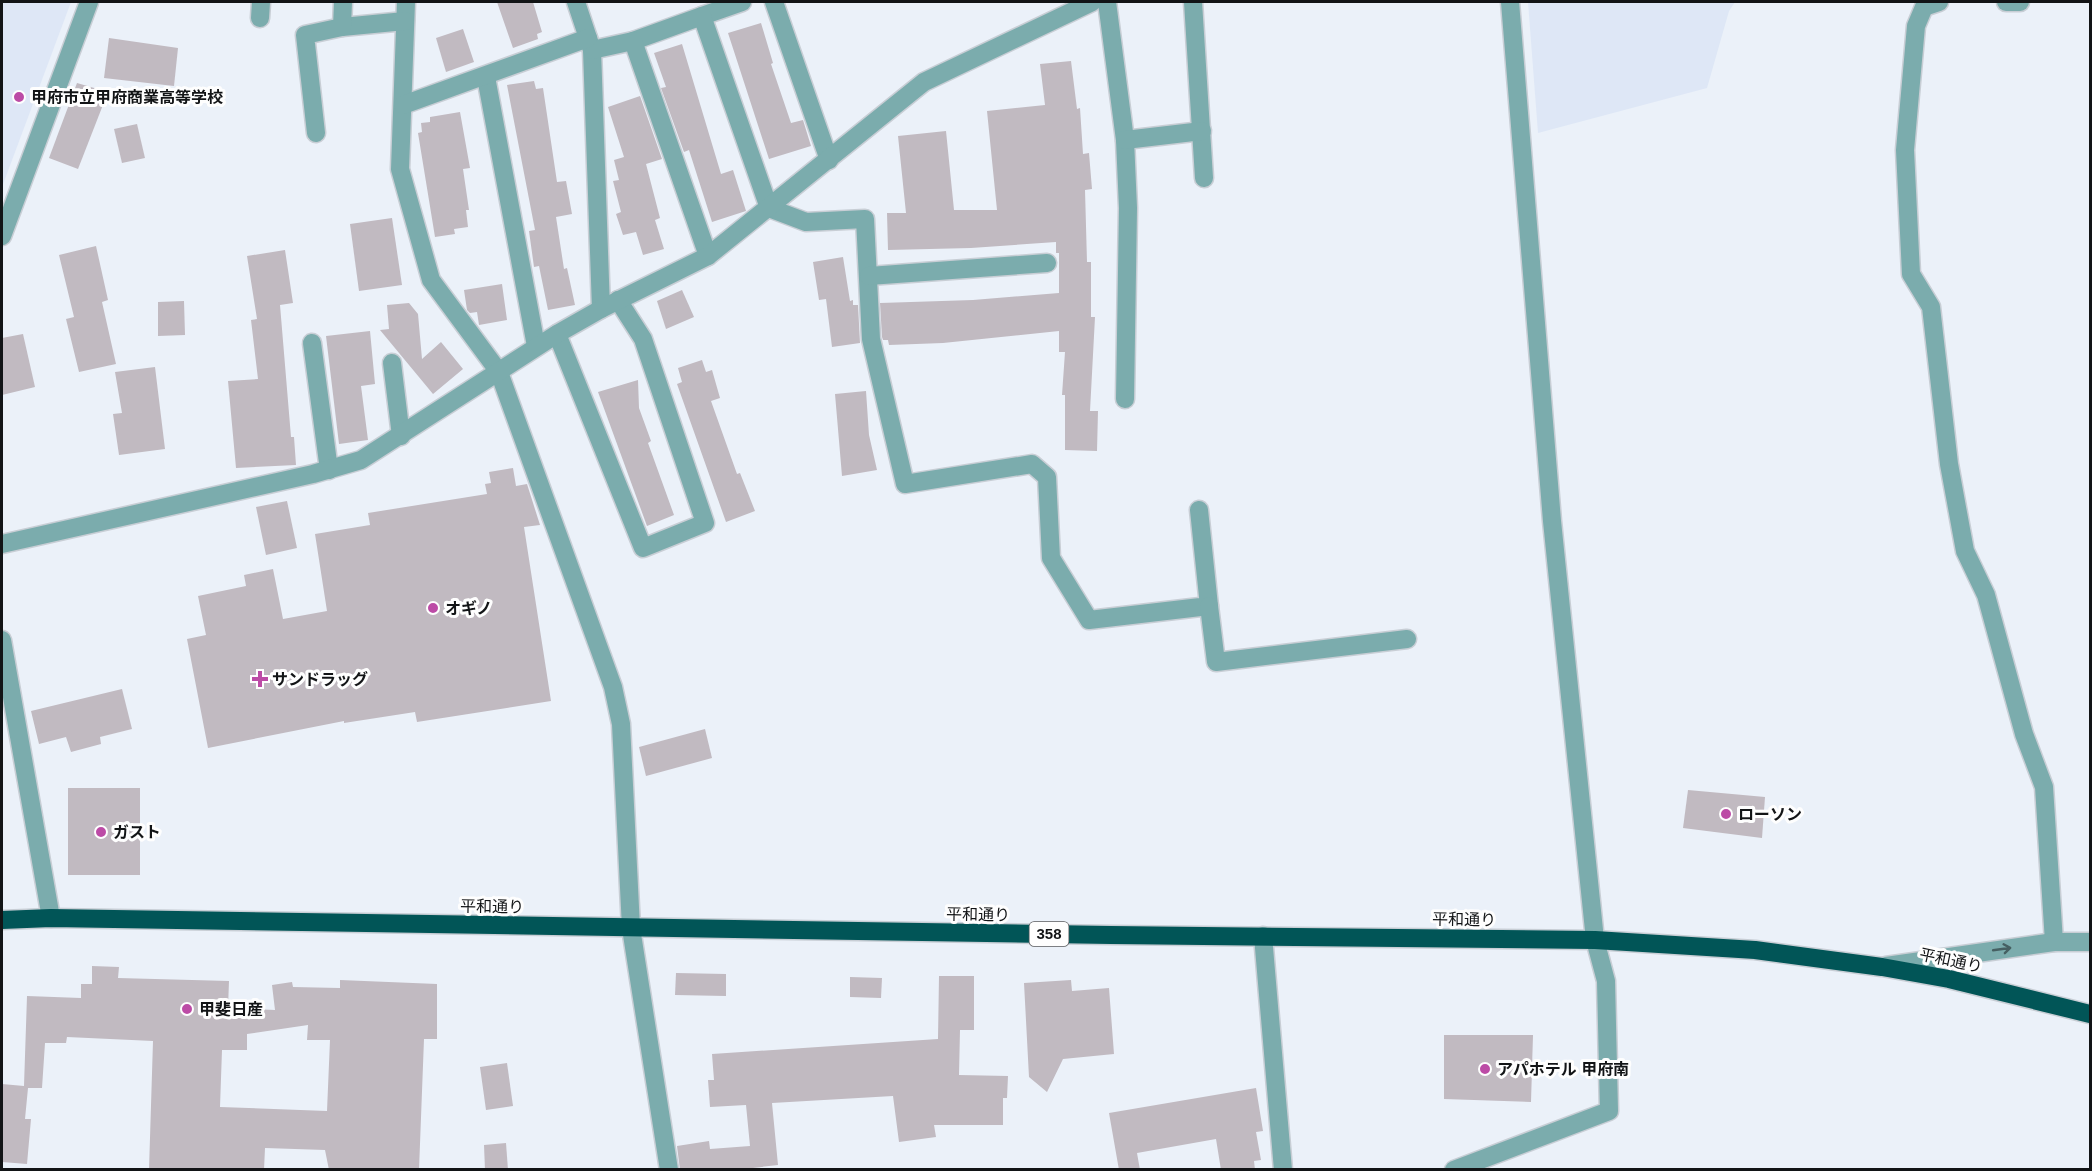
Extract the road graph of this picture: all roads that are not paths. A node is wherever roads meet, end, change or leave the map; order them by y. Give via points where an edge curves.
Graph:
1 (89, 2) edge
2 (343, 2) edge
3 (406, 2) edge
4 (576, 2) edge
5 (742, 2) edge
6 (774, 2) edge
7 (1092, 2) edge
8 (1107, 2) edge
9 (1193, 2) edge
10 (1510, 2) edge
11 (1939, 2) edge
12 (2006, 2) edge
13 (2020, 2) edge
14 (702, 16) junction
15 (405, 21) junction
16 (342, 27) junction
17 (633, 41) junction
18 (590, 44) junction
19 (486, 77) junction
20 (403, 105) junction
21 (1202, 131) junction
22 (316, 133) dead end
23 (1125, 140) junction
24 (829, 160) junction
25 (1204, 178) dead end
26 (769, 208) junction
27 (2, 236) edge
28 (708, 256) junction
29 (1047, 264) dead end
30 (869, 276) junction
31 (618, 300) junction
32 (601, 309) junction
33 (557, 334) junction
34 (312, 343) dead end
35 (536, 346) junction
36 (392, 363) dead end
37 (498, 372) junction
38 (1125, 399) dead end
39 (401, 436) junction
40 (329, 470) junction
41 (1199, 510) dead end
42 (2, 544) edge
43 (1209, 606) junction
44 (1407, 639) dead end
45 (2, 640) edge
46 (4, 669) edge
47 (51, 918) junction
48 (2, 920) edge
49 (631, 928) junction
50 (1263, 936) junction
51 (1595, 940) junction
52 (2054, 942) junction
53 (2091, 942) edge
54 (1882, 966) junction
55 (2091, 1014) edge
56 (669, 1170) edge
57 (1283, 1170) edge
58 (1454, 1170) edge

1 - 27 street
2 - 16 street
3 - 15 street
4 - 18 street
5 - 14 street
6 - 24 street
7 - 24 street via 924,82
8 - 23 street
9 - 21 street
10 - 51 street via 1552,521
11 - 52 street via 1924,7 1916,26 1905,150 1911,274 1932,307 1949,464 1965,551 1986,596 2024,734 2044,787
12 - 13 street
14 - 17 street
14 - 26 street
15 - 16 street
15 - 20 street
16 - 22 street via 306,35
17 - 18 street
17 - 28 street
18 - 19 street
18 - 32 street
19 - 20 street
19 - 35 street
20 - 37 street via 400,169 431,280
21 - 23 street
21 - 25 street
23 - 38 street
24 - 26 street
26 - 28 street
26 - 30 street via 806,222 865,219
28 - 31 street
29 - 30 street
30 - 43 street via 871,339 905,484 1032,464 1047,477 1051,558 1089,620
31 - 32 street
31 - 33 street via 643,339 705,523 643,548
32 - 33 street
33 - 35 street
34 - 40 street
35 - 37 street
36 - 39 street
37 - 39 street
37 - 49 street via 613,687 621,724
39 - 40 street via 361,460
40 - 42 street
41 - 43 street
43 - 44 street via 1216,662
45 - 46 street
46 - 47 street
47 - 48 highway, 平和通り / 358
47 - 49 highway, 平和通り / 358
49 - 50 highway, 平和通り / 358
49 - 56 street
50 - 51 highway, 平和通り / 358
50 - 57 street
51 - 54 highway, 平和通り / 358 via 1755,950
51 - 58 street via 1606,981 1609,1111
52 - 53 street
54 -> 52 street
54 - 55 highway, 平和通り / 358

